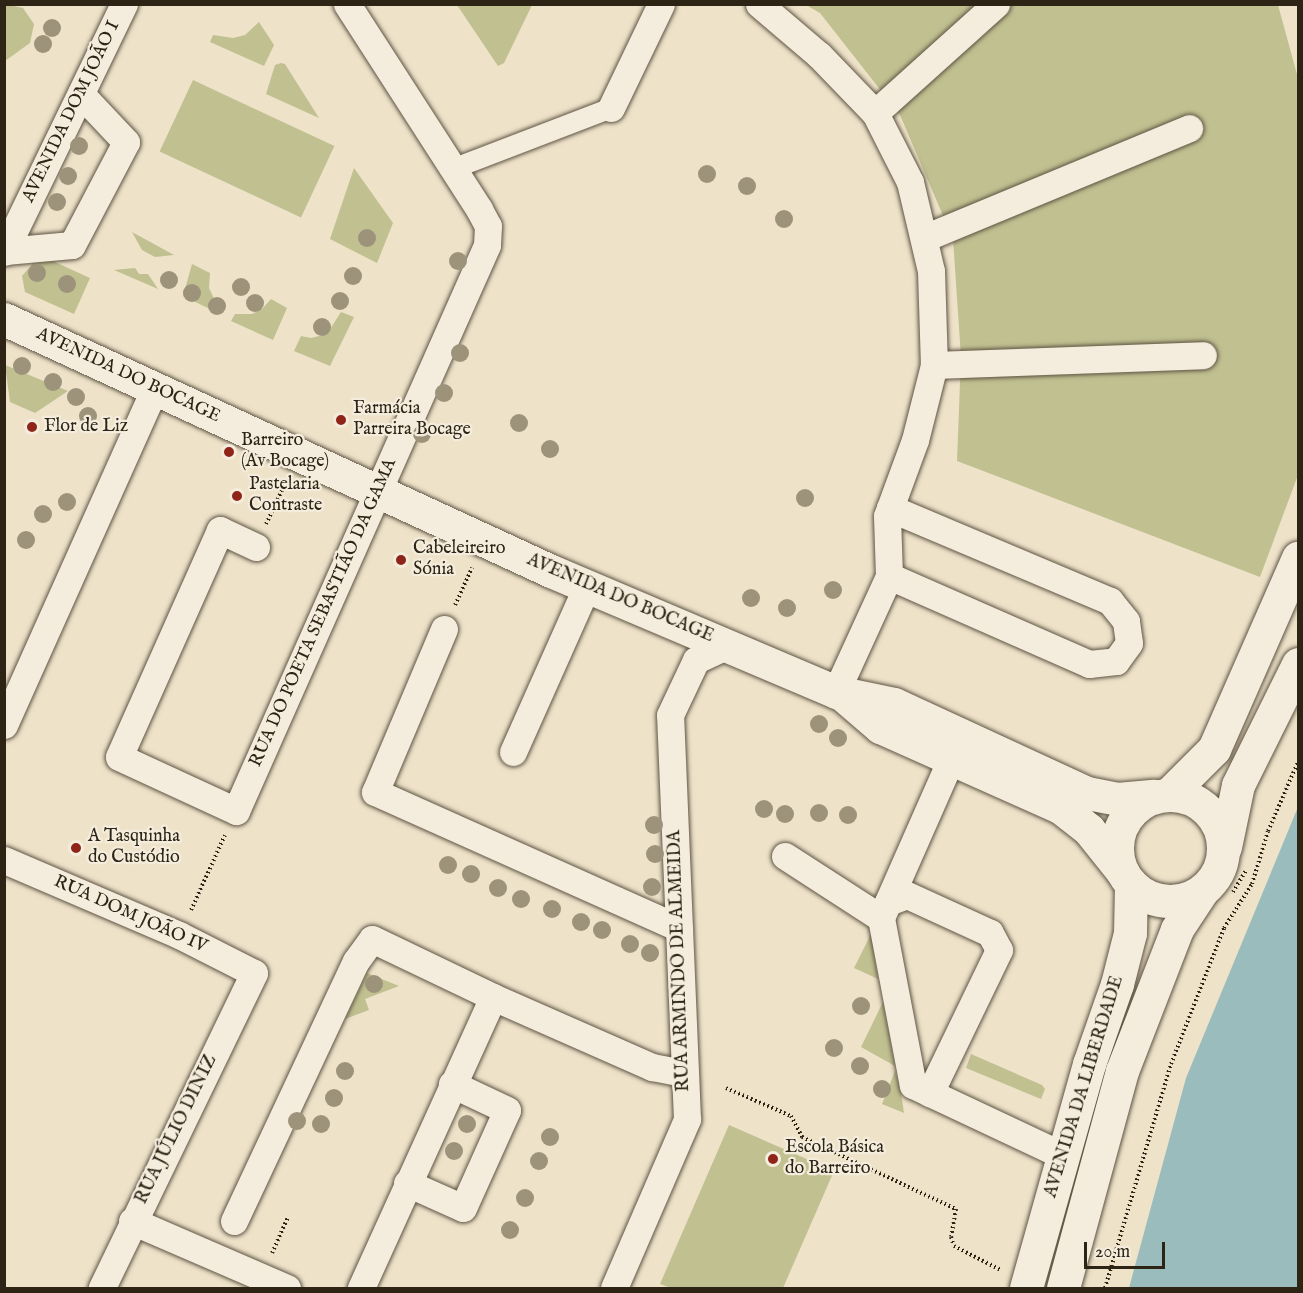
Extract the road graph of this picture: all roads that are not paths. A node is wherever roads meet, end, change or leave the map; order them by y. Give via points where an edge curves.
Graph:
1 (124, 4) edge
2 (346, 4) edge
3 (660, 4) edge
4 (759, 4) edge
5 (996, 4) edge
6 (81, 94) junction
7 (611, 108) joint
8 (875, 113) junction
9 (1189, 128) dead end
10 (455, 168) junction
11 (924, 238) junction
12 (5, 252) edge
13 (4, 320) edge
14 (1203, 355) dead end
15 (934, 365) junction
16 (155, 388) junction
17 (378, 490) junction
18 (890, 508) junction
19 (256, 546) road end
20 (1299, 558) edge
21 (889, 576) junction
22 (587, 586) junction
23 (444, 629) road end
24 (728, 645) junction
25 (1299, 664) edge
26 (840, 694) junction
27 (4, 725) edge
28 (513, 752) dead end
29 (951, 759) junction
30 (1162, 795) junction
31 (785, 856) dead end
32 (1235, 859) junction
33 (4, 860) edge
34 (1127, 878) junction
35 (1216, 894) junction
36 (884, 910) junction
37 (679, 928) junction
38 (254, 973) joint
39 (493, 997) junction
40 (683, 1073) junction
41 (452, 1084) junction
42 (930, 1093) junction
43 (1062, 1155) junction
44 (407, 1183) junction
45 (132, 1221) junction
46 (234, 1221) dead end
47 (1018, 1282) edge
48 (102, 1288) edge
49 (287, 1288) edge
50 (361, 1288) edge
51 (614, 1288) edge
52 (1063, 1288) edge

1 - 6 street, AVENIDA DOM JOÃO I
2 - 10 street, RUA DO POETA SEBASTIÃO DA GAMA
3 - 7 street
4 - 8 street via 819,55
5 - 8 street
6 - 12 street, AVENIDA DOM JOÃO I
6 - 12 street via 126,142 72,245
7 - 10 street
8 - 11 street via 910,182
9 - 11 street
10 - 17 street, RUA DO POETA SEBASTIÃO DA GAMA via 488,225 487,245
11 - 15 street via 931,271
13 - 16 main road, AVENIDA DO BOCAGE
14 - 15 street
15 - 18 street via 915,440
16 - 17 main road, AVENIDA DO BOCAGE
16 - 27 street
17 - 19 street, RUA DO POETA SEBASTIÃO DA GAMA via 236,811 119,757 220,530
17 - 22 main road, AVENIDA DO BOCAGE
18 - 21 street
18 - 21 street via 1110,601 1126,621 1129,643 1116,661 1089,664
20 - 30 main road via 1214,749
21 - 26 street
22 - 24 main road, AVENIDA DO BOCAGE
22 - 28 street
23 - 37 street via 375,792
24 - 26 main road, AVENIDA DO BOCAGE
24 - 37 street, RUA ARMINDO DE ALMEIDA via 696,660 670,715
25 - 32 main road via 1238,786
26 - 29 main road, AVENIDA DO BOCAGE via 880,727
26 - 30 main road, AVENIDA DO BOCAGE via 894,704 1087,793 1117,799
29 - 34 main road, AVENIDA DO BOCAGE via 1060,807 1089,830
29 - 36 street
30 - 32 main road via 1199,802 1218,823
30 - 34 main road via 1129,814 1121,827 1117,842
31 - 36 street
32 - 35 main road via 1221,866
33 - 38 street, RUA DOM JOÃO IV via 179,935
34 - 35 main road via 1143,894 1166,901
34 - 43 main road, AVENIDA DA LIBERDADE via 1128,944
35 - 52 main road, AVENIDA DA LIBERDADE via 1177,929 1122,1071
36 - 42 street via 913,1085
36 - 42 street via 907,895 990,933 999,950
37 - 40 street, RUA ARMINDO DE ALMEIDA
38 - 45 street, RUA JÚLIO DINIZ
39 - 40 street via 652,1067
39 - 41 street
39 - 46 street via 372,939 356,961
40 - 51 street, RUA ARMINDO DE ALMEIDA via 687,1119
41 - 44 street
41 - 44 street via 507,1110 462,1208
42 - 43 street
43 - 47 main road, AVENIDA DA LIBERDADE
44 - 50 street
45 - 48 street, RUA JÚLIO DINIZ
45 - 49 street

